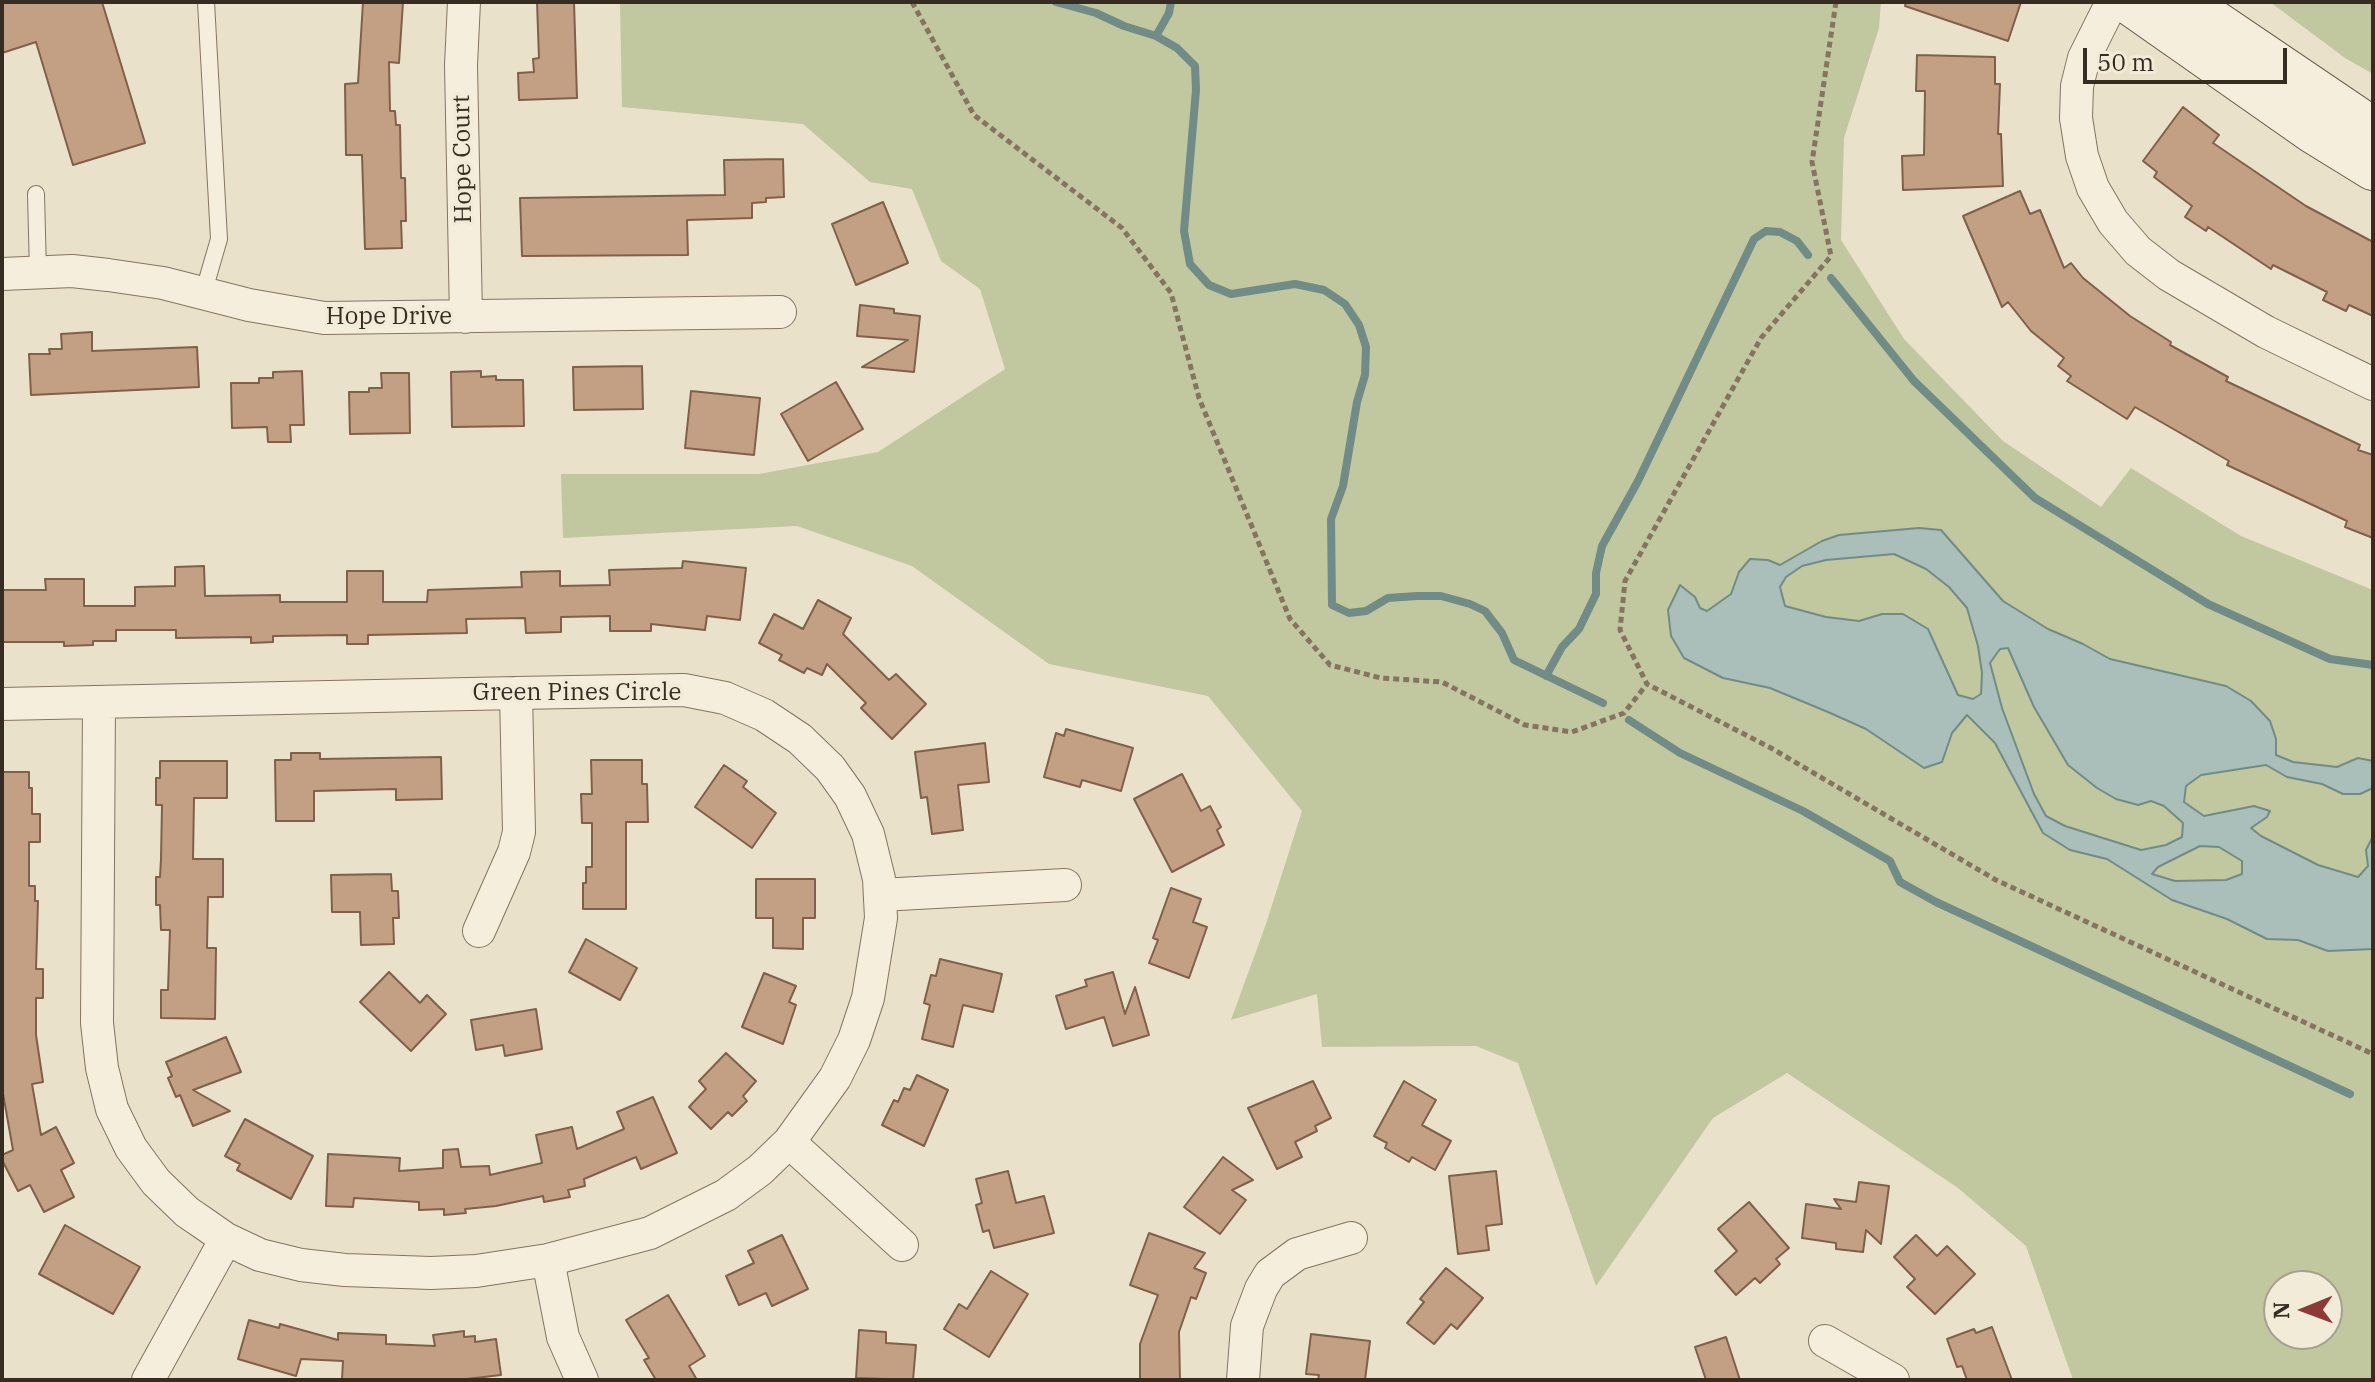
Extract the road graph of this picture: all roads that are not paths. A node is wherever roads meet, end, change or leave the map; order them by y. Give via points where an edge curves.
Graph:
1 (206, 2) edge
2 (464, 2) edge
3 (2112, 2) edge
4 (2129, 2) edge
5 (2184, 2) edge
6 (2373, 130) edge
7 (2373, 168) edge
8 (36, 194) dead end
9 (38, 272) junction
10 (2, 274) edge
11 (203, 294) junction
12 (780, 312) dead end
13 (466, 317) junction
14 (2373, 384) edge
15 (516, 693) junction
16 (99, 702) junction
17 (2, 704) edge
18 (1065, 885) dead end
19 (880, 895) junction
20 (479, 931) dead end
21 (789, 1142) junction
22 (1351, 1238) dead end
23 (226, 1239) junction
24 (902, 1245) dead end
25 (548, 1260) junction
26 (1825, 1341) dead end
27 (148, 1380) edge
28 (582, 1380) edge
29 (1243, 1380) edge
30 (1893, 1380) edge

1 - 11 lane via 219,239
2 - 13 street, Hope Court
3 - 14 street via 2084,58 2076,118 2093,188 2113,222 2169,275 2266,332
4 - 7 street
5 - 6 street
8 - 9 lane
9 - 10 street, Hope Drive
9 - 11 street, Hope Drive via 108,275
11 - 13 street, Hope Drive via 324,318
12 - 13 street, Hope Drive
15 - 16 street, Green Pines Circle
15 - 19 street, Green Pines Circle via 684,690 725,698 764,715 800,739 850,796 868,834
15 - 20 street via 519,832
16 - 17 street, Green Pines Circle
16 - 23 street, Green Pines Circle via 97,1023 102,1068 112,1109 147,1171 187,1212
18 - 19 street
19 - 21 street, Green Pines Circle via 877,955 854,1040 835,1078
21 - 24 street
21 - 25 street, Green Pines Circle via 726,1195 689,1215 650,1233
22 - 29 street via 1297,1254 1270,1274 1247,1326
23 - 25 street, Green Pines Circle via 301,1265 386,1273 476,1271
23 - 27 street
25 - 28 street via 563,1337
26 - 30 street

